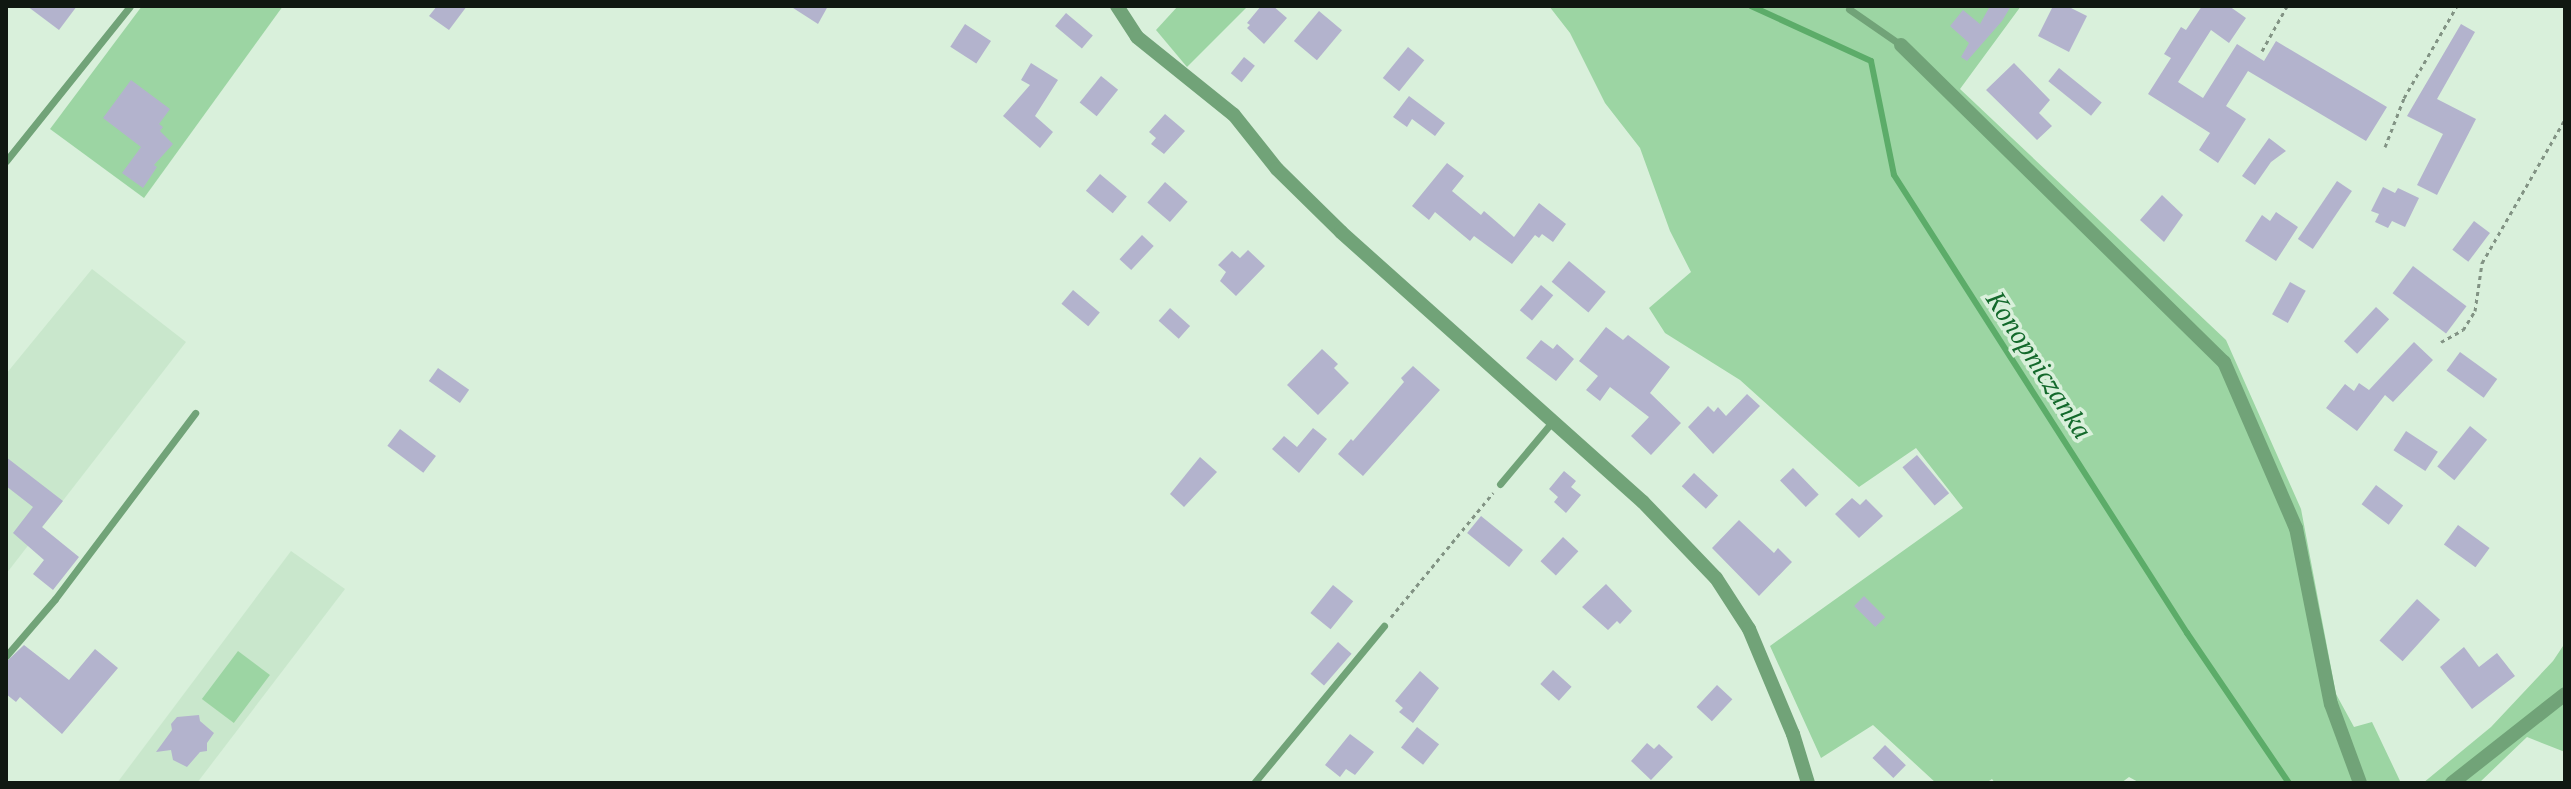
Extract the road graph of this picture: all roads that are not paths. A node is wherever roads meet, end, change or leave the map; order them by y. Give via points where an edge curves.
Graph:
1 (130, 6) edge
2 (1117, 6) edge
3 (1849, 9) dead end
4 (1901, 45) joint
5 (6, 161) edge
6 (195, 413) dead end
7 (1552, 422) junction
8 (1500, 484) road end
9 (1384, 626) road end
10 (6, 656) edge
11 (2565, 694) edge
12 (1254, 783) edge
13 (1808, 783) edge
14 (2360, 783) edge
15 (2452, 783) edge

1 - 5 lane
2 - 7 street via 1137,37 1234,115 1277,169 1341,232
3 - 4 lane
4 - 14 street via 2224,362 2296,528 2331,704
6 - 10 lane
7 - 8 lane
7 - 13 street via 1643,502 1735,602 1775,690
9 - 12 lane
11 - 15 street

